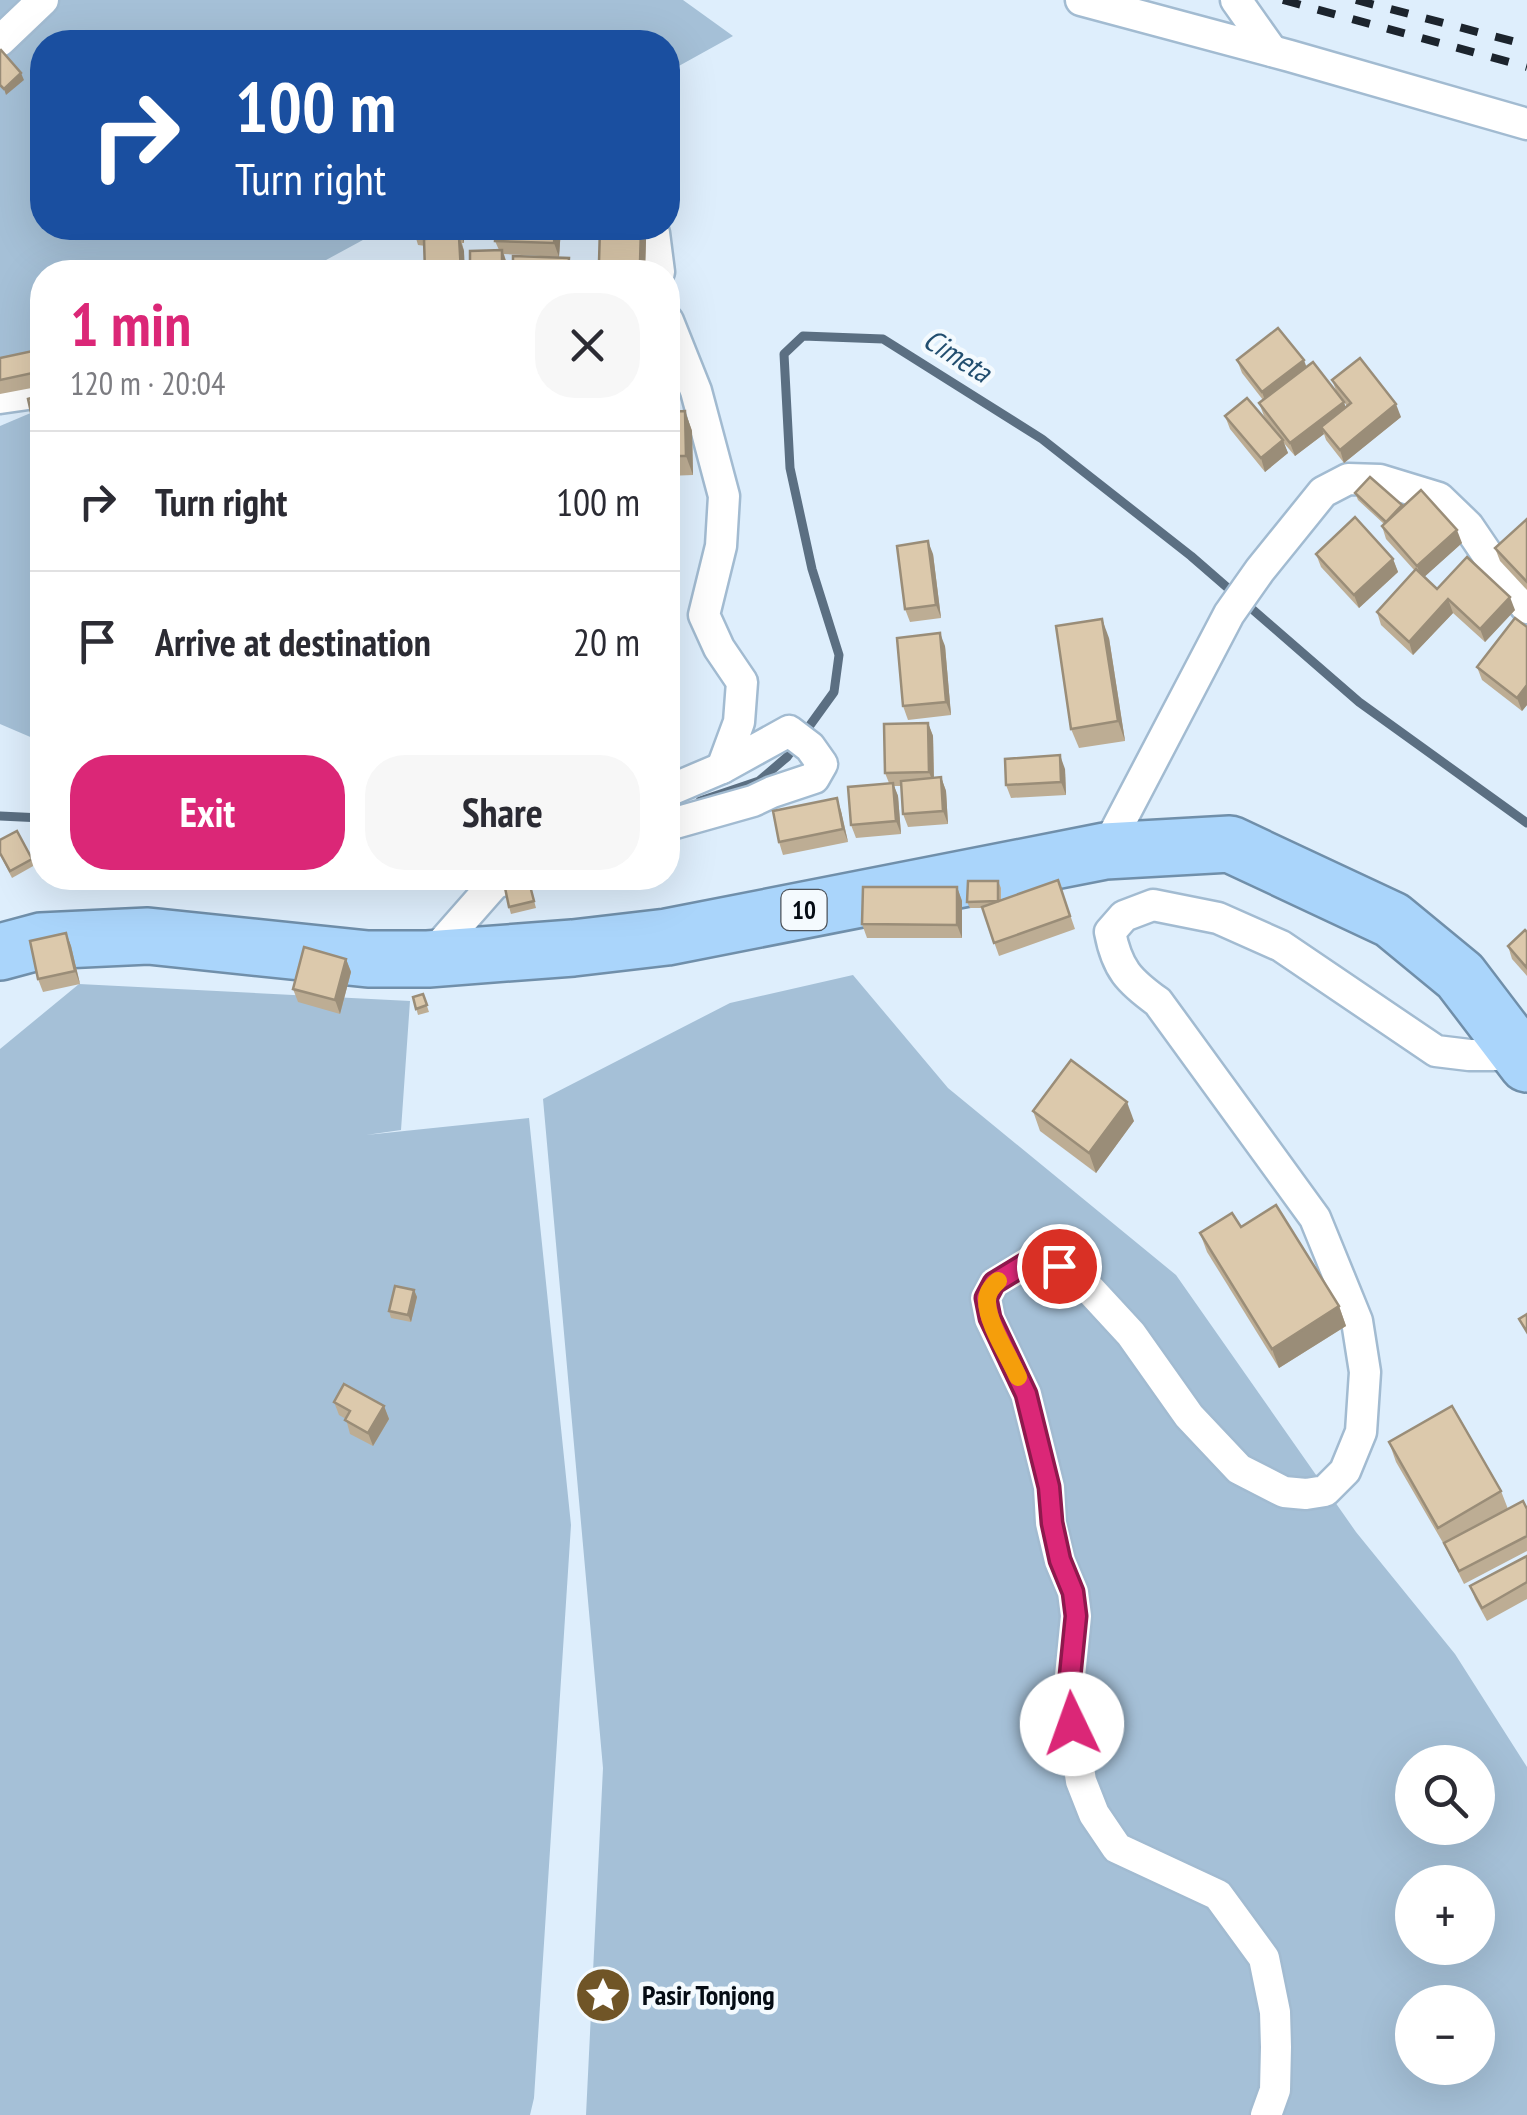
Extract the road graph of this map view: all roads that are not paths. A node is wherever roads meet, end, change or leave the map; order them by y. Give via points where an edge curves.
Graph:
1 (43, 0) edge
2 (1080, 0) edge
3 (1236, 0) edge
4 (0, 41) edge
5 (1272, 51) junction
6 (1527, 124) edge
7 (680, 351) edge
8 (30, 394) edge
9 (0, 398) edge
10 (1527, 608) edge
11 (722, 768) junction
12 (680, 786) edge
13 (680, 822) edge
14 (1105, 850) junction
15 (489, 890) edge
16 (0, 952) edge
17 (428, 960) junction
18 (1522, 1060) edge
19 (1266, 2115) edge

1 - 4 street
2 - 5 street
3 - 5 street
5 - 6 street
7 - 11 street via 724,496 721,546 704,615 742,682 739,722
8 - 9 street
10 - 14 street via 1468,526 1439,498 1348,478 1323,492 1229,614
11 - 12 street
11 - 13 street via 799,739 822,764 814,778
14 - 17 highway, 10 via 668,937
14 - 18 highway, 10 via 1230,844 1392,920 1460,976
15 - 17 street
16 - 17 highway, 10 via 41,941 148,936
18 - 19 street via 1436,1051 1281,946 1218,918 1153,905 1124,916 1110,932 1131,982 1158,1002 1315,1218 1357,1321 1365,1372 1361,1432 1345,1471 1325,1492 1284,1492 1239,1469 1189,1416 1131,1334 1059,1266 1032,1260 994,1283 986,1298 1026,1394 1060,1560 1073,1592 1068,1696 1081,1781 1117,1848 1218,1895 1264,1958 1276,2046

